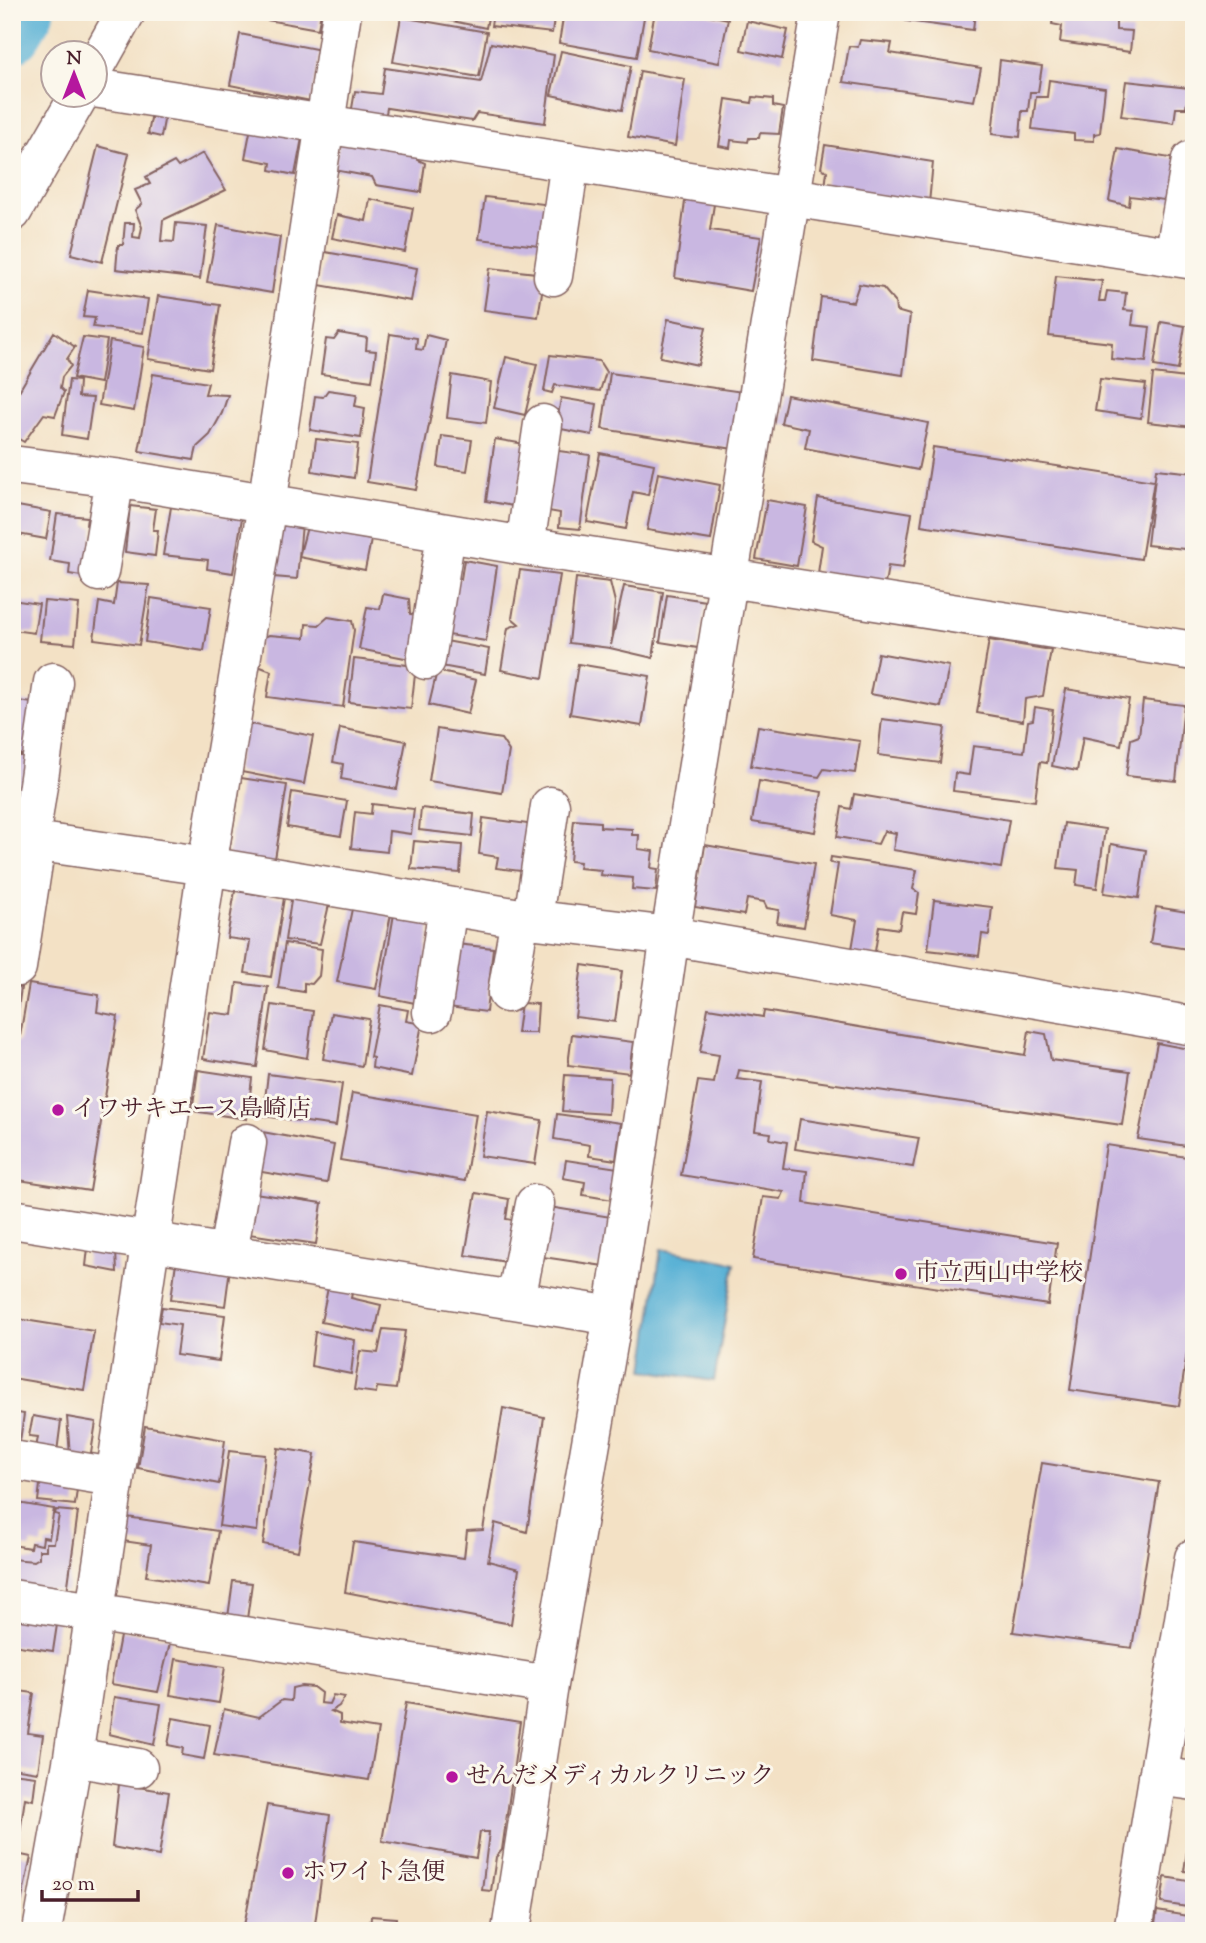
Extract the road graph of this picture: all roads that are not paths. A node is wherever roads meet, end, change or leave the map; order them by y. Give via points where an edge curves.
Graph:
1 (125, 12) edge
2 (342, 12) edge
3 (821, 12) edge
4 (108, 43) edge
5 (108, 90) edge
6 (72, 108) edge
7 (325, 125) junction
8 (1191, 160) dead end
9 (570, 162) junction
10 (791, 198) junction
11 (12, 212) edge
12 (1184, 258) edge
13 (553, 276) dead end
14 (543, 424) dead end
15 (12, 465) edge
16 (115, 478) junction
17 (267, 505) junction
18 (446, 534) junction
19 (525, 546) junction
20 (99, 572) dead end
21 (729, 578) junction
22 (1194, 651) edge
23 (426, 660) dead end
24 (53, 682) dead end
25 (550, 806) dead end
26 (23, 840) edge
27 (207, 866) junction
28 (448, 906) junction
29 (526, 918) junction
30 (670, 936) junction
31 (17, 967) dead end
32 (507, 993) dead end
33 (432, 1012) dead end
34 (1194, 1026) edge
35 (247, 1143) dead end
36 (535, 1204) dead end
37 (12, 1219) edge
38 (149, 1241) junction
39 (228, 1253) junction
40 (516, 1299) junction
41 (613, 1316) junction
42 (12, 1460) edge
43 (114, 1477) junction
44 (1194, 1558) edge
45 (12, 1599) edge
46 (93, 1612) junction
47 (549, 1685) junction
48 (73, 1757) junction
49 (138, 1768) dead end
50 (1176, 1779) edge
51 (42, 1931) edge
52 (511, 1931) edge
53 (1133, 1931) edge

1 - 4 street
2 - 7 street
3 - 10 street
5 - 7 street
6 - 11 street
7 - 9 street
7 - 17 street
8 - 12 street
9 - 10 street
9 - 13 street
10 - 12 street
10 - 21 street
14 - 19 street
15 - 16 street
16 - 17 street
16 - 20 street
17 - 18 street
17 - 27 street
18 - 19 street
18 - 23 street
19 - 21 street
21 - 22 street
21 - 30 street
24 - 26 street via 32,826
25 - 29 street
26 - 27 street
26 - 31 street via 34,857
27 - 28 street
27 - 38 street
28 - 29 street
28 - 33 street
29 - 30 street
29 - 32 street
30 - 34 street
30 - 41 street
35 - 39 street
36 - 40 street
37 - 38 street
38 - 39 street
38 - 43 street
39 - 40 street
40 - 41 street
41 - 47 street
42 - 43 street
43 - 46 street
44 - 50 street
45 - 46 street
46 - 47 street
46 - 48 street
47 - 52 street
48 - 49 street
48 - 51 street
50 - 53 street

